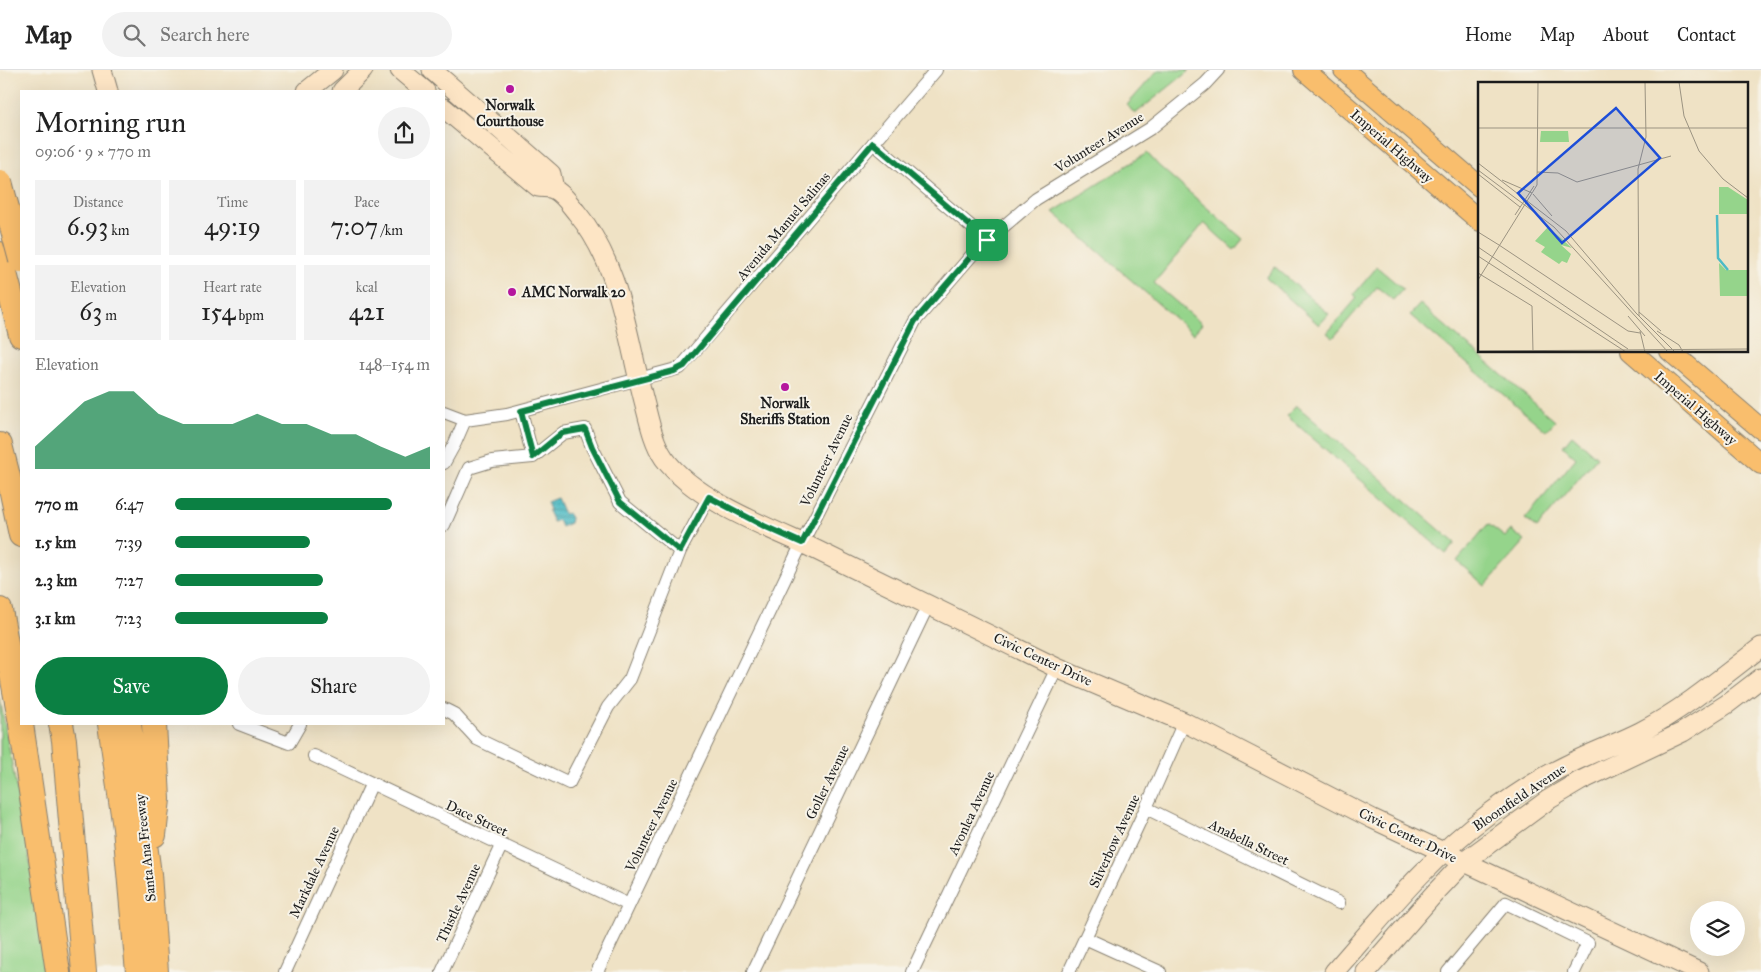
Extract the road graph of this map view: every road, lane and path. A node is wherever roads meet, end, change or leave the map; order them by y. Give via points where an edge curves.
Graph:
1 (102, 70) edge
2 (333, 70) edge
3 (363, 70) edge
4 (400, 70) edge
5 (432, 70) edge
6 (936, 70) edge
7 (1218, 70) edge
8 (1304, 70) edge
9 (1344, 70) edge
10 (108, 90) edge
11 (308, 90) edge
12 (343, 90) edge
13 (424, 90) edge
14 (1329, 92) junction
15 (445, 109) edge
16 (1421, 136) junction
17 (873, 143) junction
18 (1401, 154) junction
19 (0, 182) edge
20 (1478, 185) edge
21 (554, 189) junction
22 (20, 197) edge
23 (1478, 202) edge
24 (0, 203) edge
25 (1478, 219) edge
26 (987, 240) junction
27 (20, 243) edge
28 (0, 249) edge
29 (0, 254) edge
30 (20, 256) edge
31 (20, 331) edge
32 (1631, 352) edge
33 (1671, 352) edge
34 (639, 380) junction
35 (1684, 397) junction
36 (521, 411) junction
37 (445, 412) edge
38 (465, 420) junction
39 (1761, 430) edge
40 (1761, 441) edge
41 (0, 445) edge
42 (533, 457) junction
43 (445, 460) edge
44 (1761, 464) edge
45 (709, 497) junction
46 (445, 523) edge
47 (20, 530) edge
48 (802, 543) junction
49 (680, 551) junction
50 (928, 605) junction
51 (0, 610) edge
52 (1761, 647) edge
53 (1761, 663) edge
54 (1057, 668) junction
55 (1761, 678) edge
56 (445, 710) edge
57 (20, 718) edge
58 (1184, 722) junction
59 (21, 725) edge
60 (61, 725) edge
61 (110, 725) edge
62 (129, 725) edge
63 (154, 725) edge
64 (242, 725) edge
65 (299, 725) edge
66 (1691, 727) junction
67 (1627, 738) junction
68 (314, 756) dead end
69 (1634, 756) junction
70 (371, 785) junction
71 (1146, 808) junction
72 (501, 846) junction
73 (1442, 852) junction
74 (1464, 862) junction
75 (149, 874) junction
76 (1339, 904) dead end
77 (629, 905) junction
78 (1085, 938) junction
79 (58, 972) edge
80 (84, 972) edge
81 (138, 972) edge
82 (156, 972) edge
83 (285, 972) edge
84 (442, 972) edge
85 (597, 972) edge
86 (753, 972) edge
87 (912, 972) edge
88 (1068, 972) edge
89 (1160, 972) edge
90 (1334, 972) edge
91 (1366, 972) edge
92 (1448, 972) edge
93 (1574, 972) edge
94 (1699, 972) edge

1 - 10 street
2 - 11 street
3 - 12 street
4 - 13 street
5 - 21 street, Civic Center Drive via 551,174
6 - 17 street, Avenida Manuel Salinas
7 - 26 street, Volunteer Avenue via 1151,128 1036,199
8 - 14 main road, Imperial Highway
9 - 16 main road, Imperial Highway
14 - 16 main road via 1365,108 1404,139 1412,141
14 - 18 main road, Imperial Highway
15 - 21 street, Civic Center Drive via 538,187
16 - 20 main road, Imperial Highway
17 - 26 street
17 - 34 street, Avenida Manuel Salinas via 684,366
18 - 23 main road via 1439,170
18 - 25 main road, Imperial Highway
19 - 30 highway, bridge
21 - 34 street, Civic Center Drive via 582,220 604,256 624,314
22 - 24 main road
26 - 48 street, Volunteer Avenue via 915,321
27 - 28 street
29 - 31 highway
32 - 35 main road, Imperial Highway
33 - 39 main road, Imperial Highway
34 - 36 street, Avenida Manuel Salinas
34 - 45 street, Civic Center Drive via 654,435 664,458 679,475
35 - 40 main road via 1694,391
35 - 44 main road, Imperial Highway
36 - 38 street, Avenida Manuel Salinas
36 - 42 street
37 - 38 street
38 - 43 street
41 - 47 highway
42 - 46 street via 492,461 469,468
42 - 49 street via 562,433 585,429 620,502
45 - 48 street, Civic Center Drive
45 - 49 street
48 - 50 street, Civic Center Drive
48 - 77 street, Volunteer Avenue
49 - 56 street via 630,679 608,708 569,783 477,739 454,714
50 - 54 street, Civic Center Drive
50 - 86 street, Goller Avenue
51 - 57 highway
52 - 67 street, Bloomfield Avenue via 1685,706
53 - 66 street via 1695,712
54 - 58 street, Civic Center Drive
54 - 87 street, Avonlea Avenue
55 - 66 street, Bloomfield Avenue
58 - 71 street, Silverbow Avenue
58 - 73 street, Civic Center Drive
59 - 79 highway
60 - 80 highway
61 - 81 highway via 125,828
62 - 75 highway, Santa Ana Freeway
63 - 75 highway via 158,799
64 - 65 street via 289,743
66 - 69 street, Bloomfield Avenue
67 - 69 street
67 - 73 street, Bloomfield Avenue via 1548,775 1489,814
68 - 70 street, Dace Street
69 - 74 street, Bloomfield Avenue via 1548,800
70 - 72 street, Dace Street
70 - 83 street, Markdale Avenue
71 - 76 street, Anabella Street
71 - 78 street, Silverbow Avenue
72 - 77 street, Dace Street
72 - 84 street, Thistle Avenue
73 - 74 street, Civic Center Drive
73 - 90 street, Bloomfield Avenue
74 - 91 street, Bloomfield Avenue
74 - 94 street, Civic Center Drive
75 - 82 highway, Santa Ana Freeway
77 - 85 street, Volunteer Avenue
78 - 88 street, Silverbow Avenue
78 - 89 street
92 - 93 street via 1506,904 1588,943

